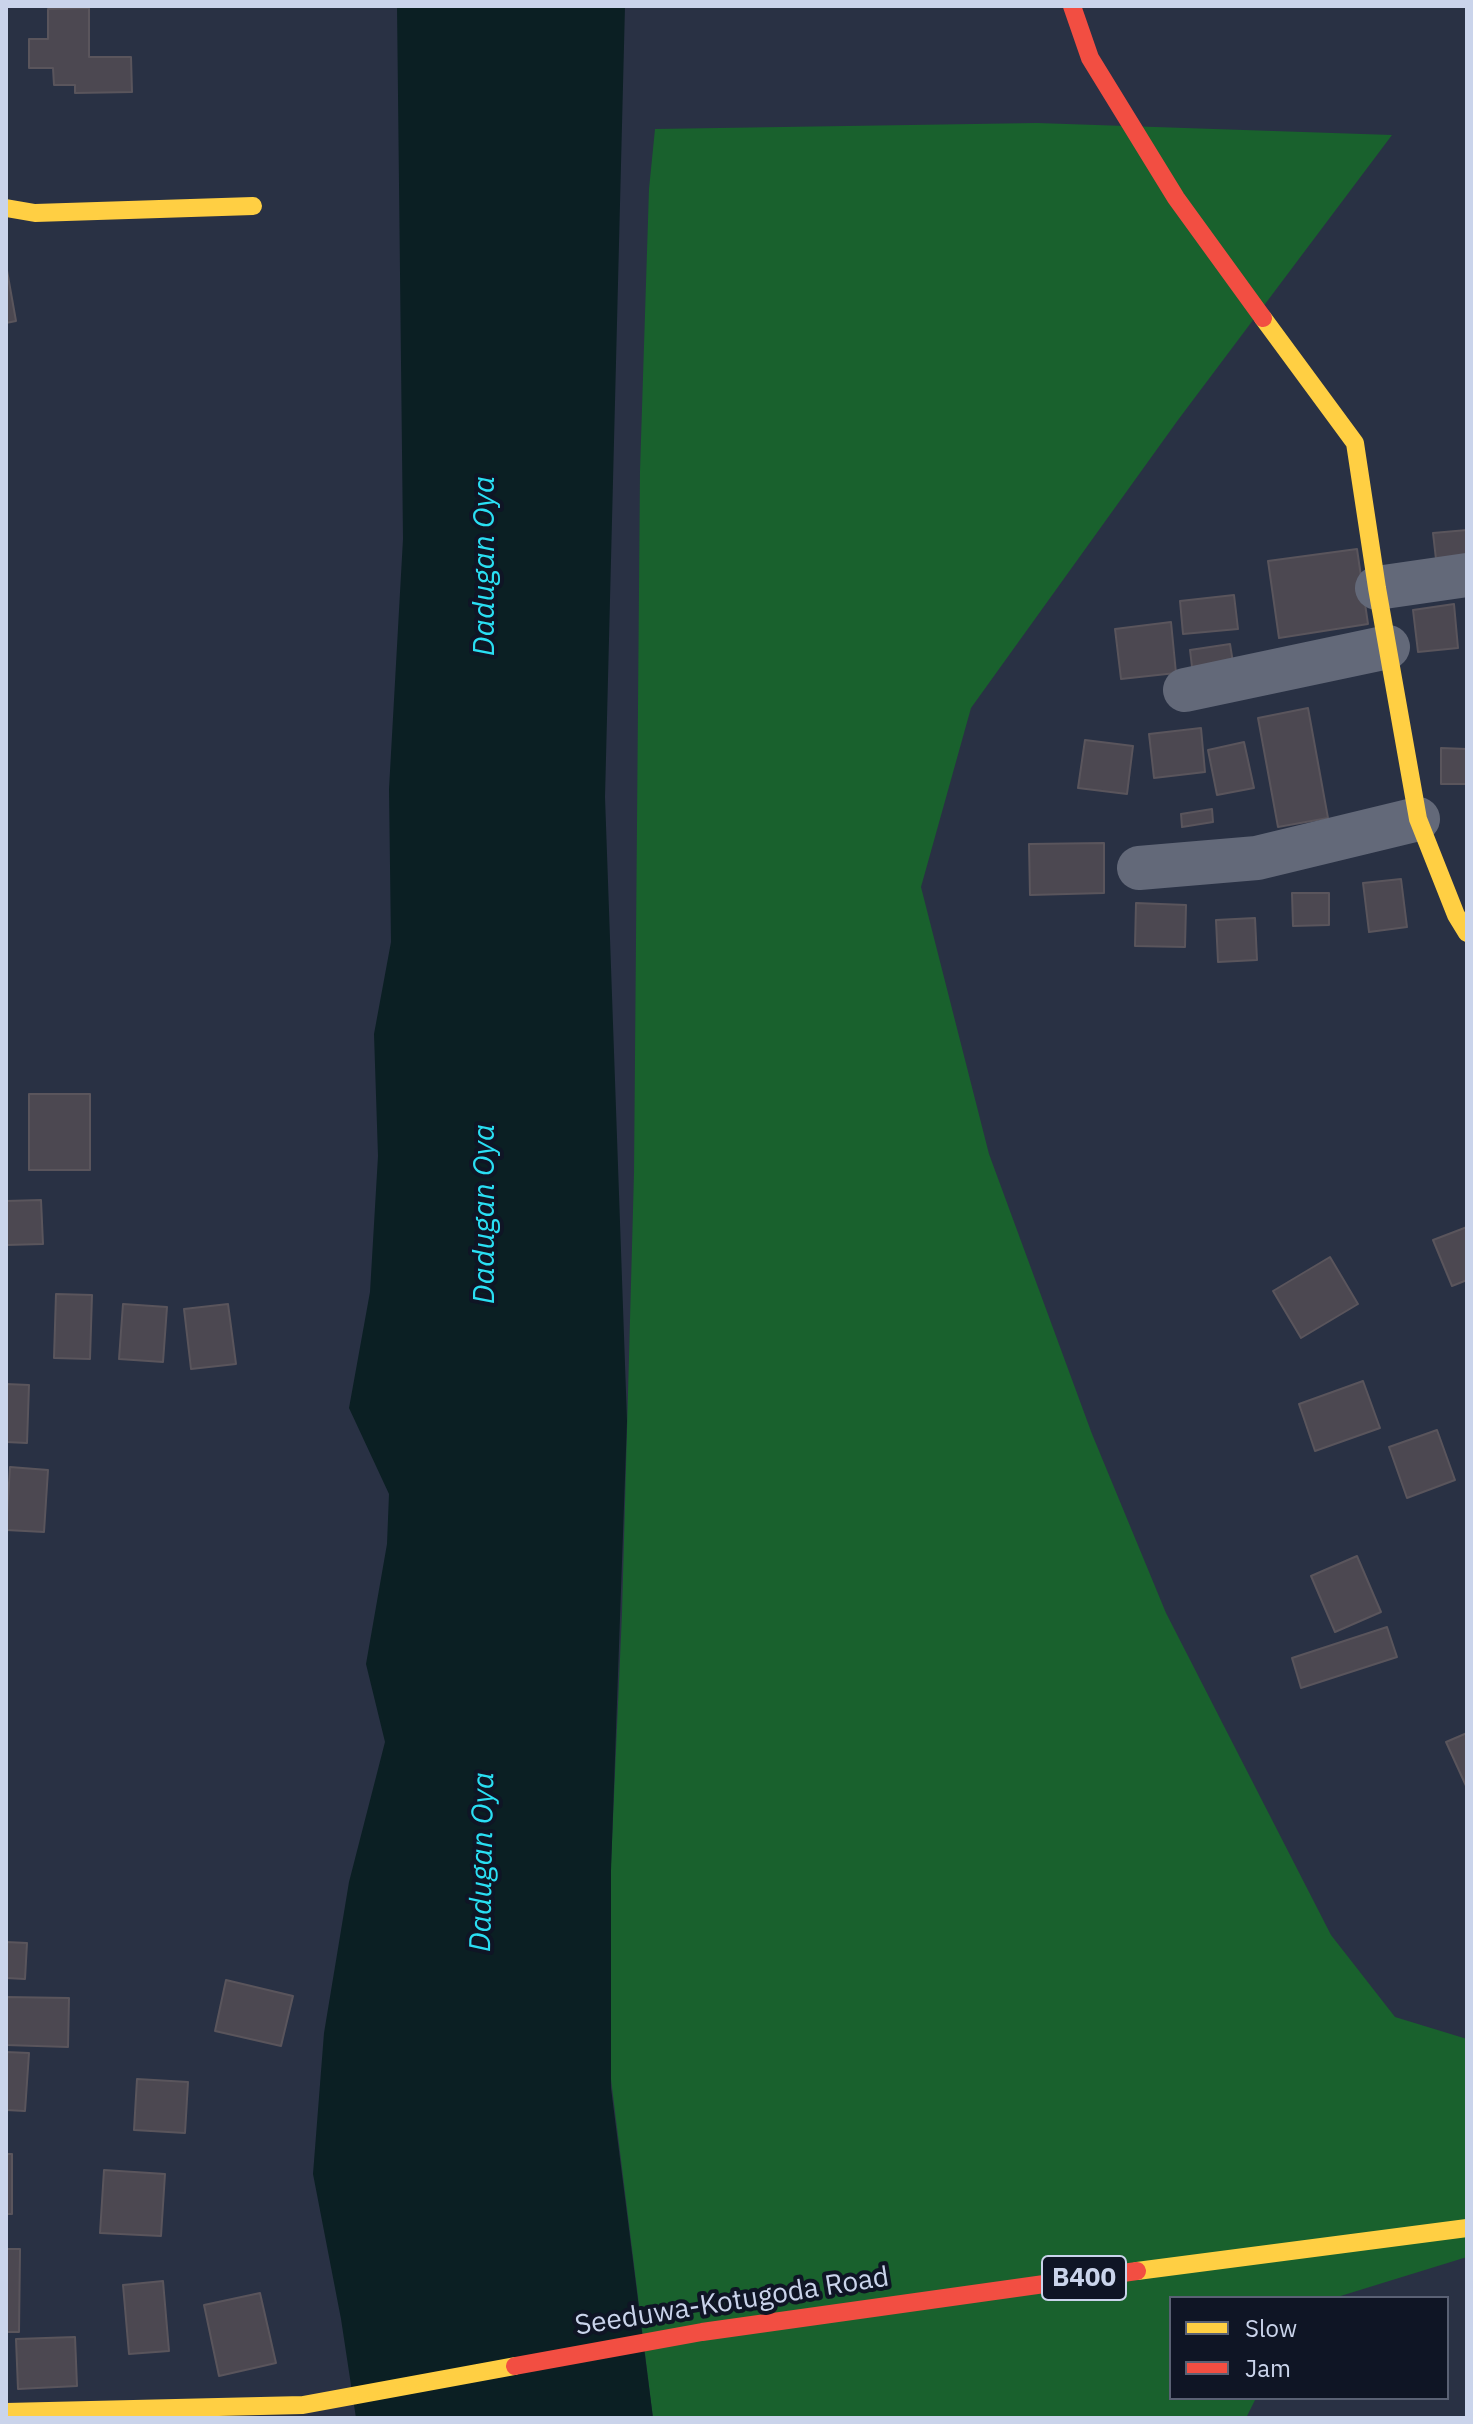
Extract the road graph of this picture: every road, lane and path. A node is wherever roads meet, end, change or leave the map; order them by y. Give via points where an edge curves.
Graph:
1 (1072, 6) edge
2 (253, 206) dead end
3 (6, 208) edge
4 (1467, 575) edge
5 (1377, 588) junction
6 (1388, 647) junction
7 (1185, 690) dead end
8 (1418, 819) junction
9 (1139, 868) dead end
10 (1467, 933) edge
11 (1467, 2228) edge
12 (6, 2412) edge

1 - 5 main road via 1090,58 1176,198 1355,443
2 - 3 main road via 35,213
4 - 5 street
5 - 6 main road
6 - 7 street
6 - 8 main road
8 - 9 street via 1257,858
8 - 10 main road
11 - 12 main road, Seeduwa-Kotugoda Road / B400 via 702,2332 303,2405

